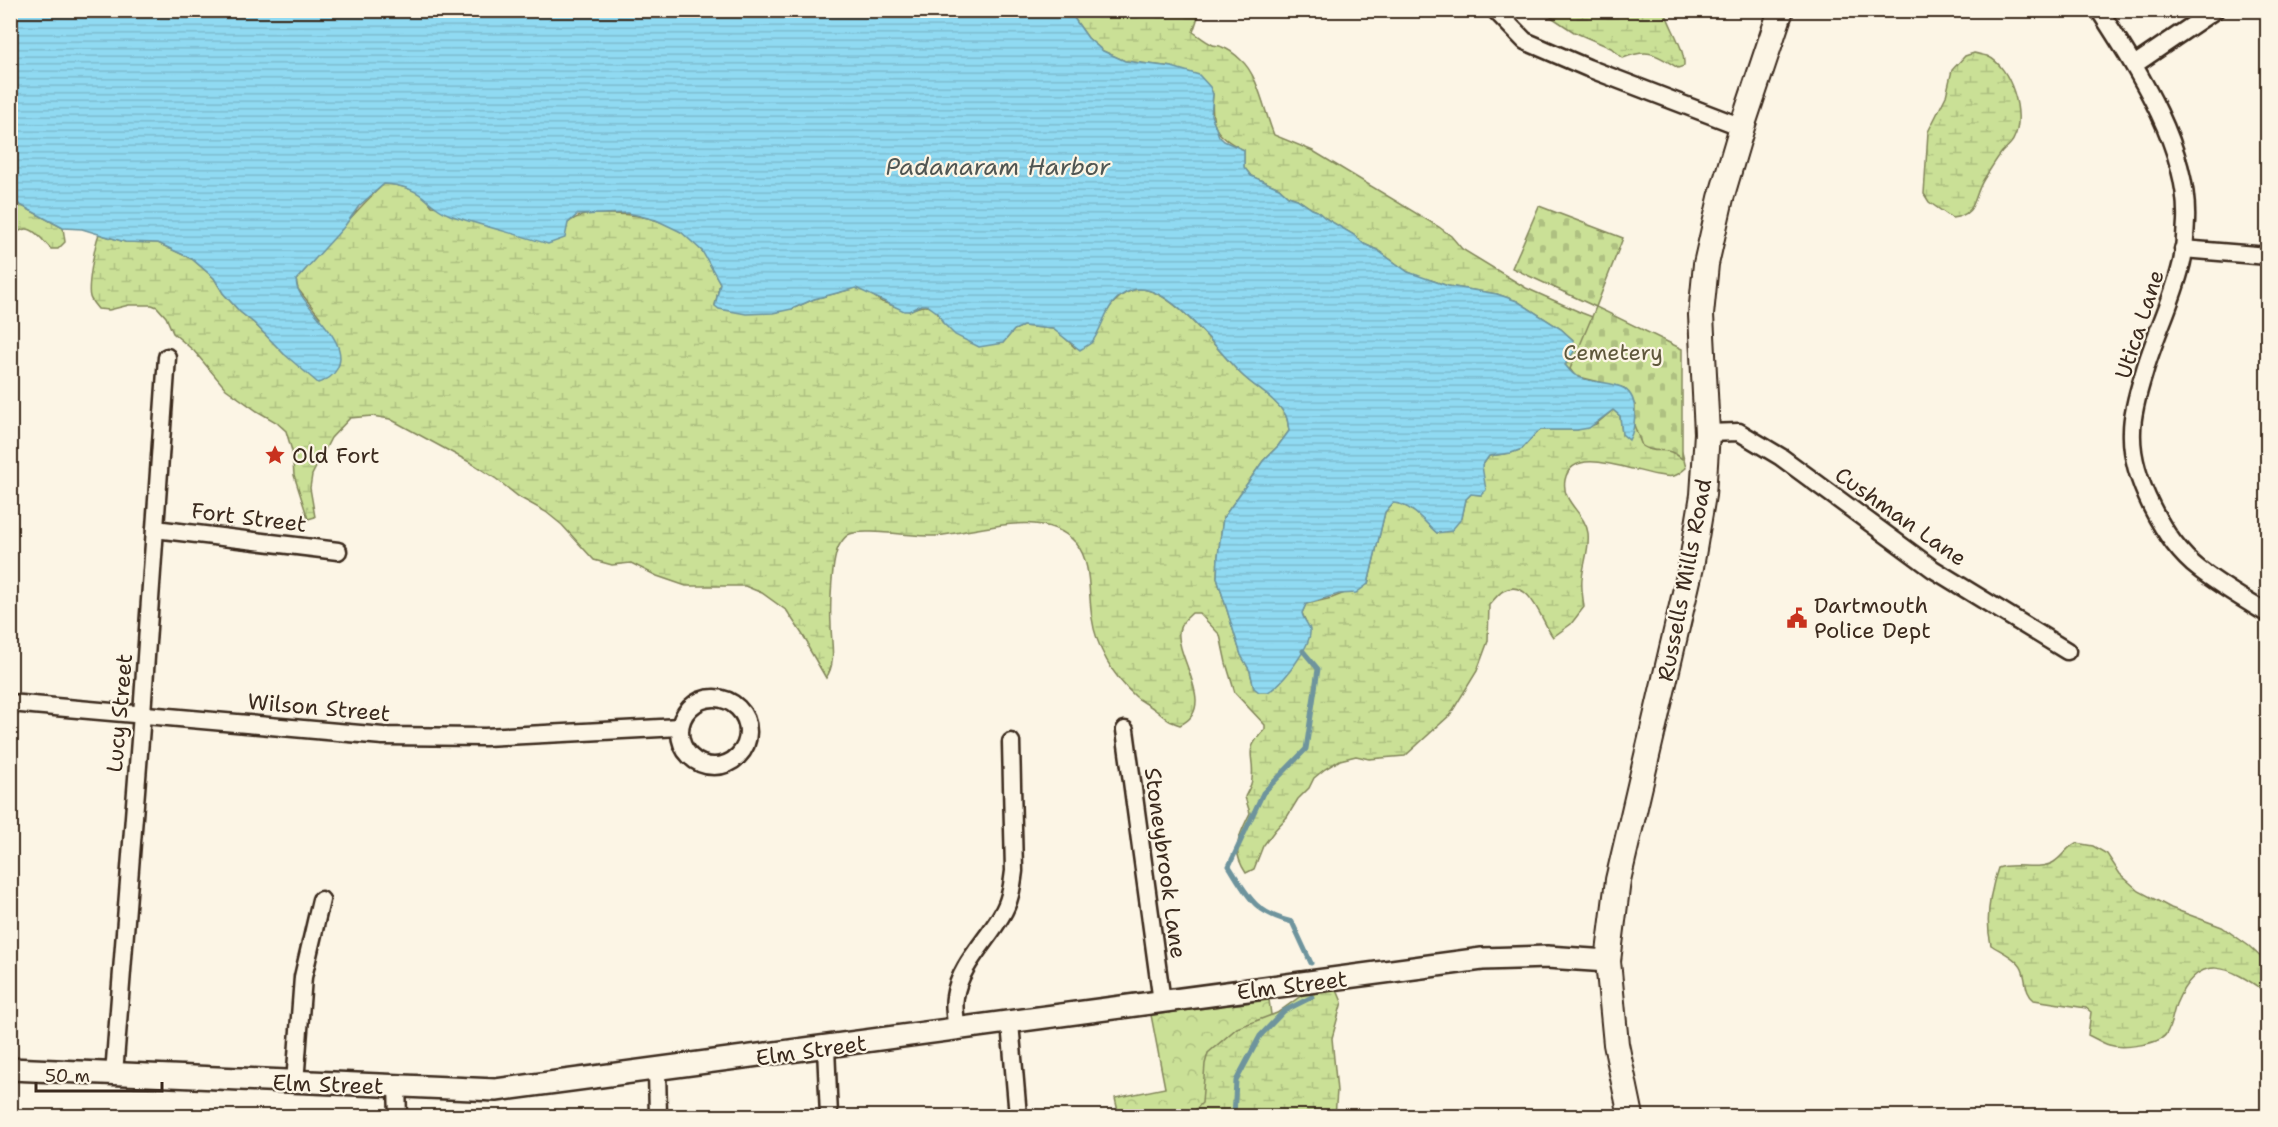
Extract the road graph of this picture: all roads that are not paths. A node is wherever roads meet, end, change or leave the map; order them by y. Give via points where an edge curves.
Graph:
1 (1495, 10) edge
2 (1781, 10) edge
3 (2099, 10) edge
4 (2215, 10) edge
5 (2134, 65) junction
6 (1742, 127) junction
7 (2183, 249) junction
8 (2268, 256) edge
9 (166, 357) dead end
10 (1707, 433) junction
11 (155, 529) junction
12 (338, 551) dead end
13 (2268, 614) edge
14 (2067, 651) dead end
15 (10, 702) edge
16 (142, 714) junction
17 (680, 727) junction
18 (1125, 730) dead end
19 (1011, 742) dead end
20 (321, 900) dead end
21 (1608, 960) junction
22 (1162, 1002) junction
23 (1010, 1023) junction
24 (957, 1030) junction
25 (826, 1047) junction
26 (10, 1069) edge
27 (657, 1070) junction
28 (114, 1074) junction
29 (294, 1083) junction
30 (397, 1087) junction
31 (398, 1116) edge
32 (658, 1116) edge
33 (828, 1116) edge
34 (1018, 1116) edge
35 (1630, 1116) edge

1 - 6 street via 1525,41
2 - 6 main road, Russells Mills Road
3 - 5 street, Utica Lane
4 - 5 street
5 - 7 street, Utica Lane via 2170,136 2181,175 2186,219
6 - 10 main road, Russells Mills Road via 1706,264 1701,315
7 - 8 street
7 - 13 street, Utica Lane via 2182,266 2144,373 2136,408 2132,431 2137,471 2165,533 2178,550 2198,569
9 - 11 street, Lucy Street
10 - 14 street, Cushman Lane via 1739,432 1781,457 1933,569
10 - 21 main road, Russells Mills Road via 1691,567 1618,880
11 - 12 street, Fort Street
11 - 16 street, Lucy Street
15 - 16 street, Wilson Street
16 - 17 street, Wilson Street via 383,736 484,737
16 - 28 street, Lucy Street
17 - 17 street via 685,749 702,764 714,766 735,759 747,739 745,717 730,702 720,699 709,699 690,708
18 - 22 street, Stoneybrook Lane
19 - 24 street via 1013,886 1002,915 958,985 954,999
20 - 29 street via 303,977
21 - 22 street, Elm Street via 1482,959
21 - 35 main road, Russells Mills Road via 1616,1044
22 - 23 street, Elm Street
23 - 24 street, Elm Street
23 - 34 street
24 - 25 street, Elm Street
25 - 27 street, Elm Street
25 - 33 street
26 - 28 street, Elm Street
27 - 30 street, Elm Street via 496,1090
27 - 32 street
28 - 29 street, Elm Street
29 - 30 street, Elm Street
30 - 31 street

